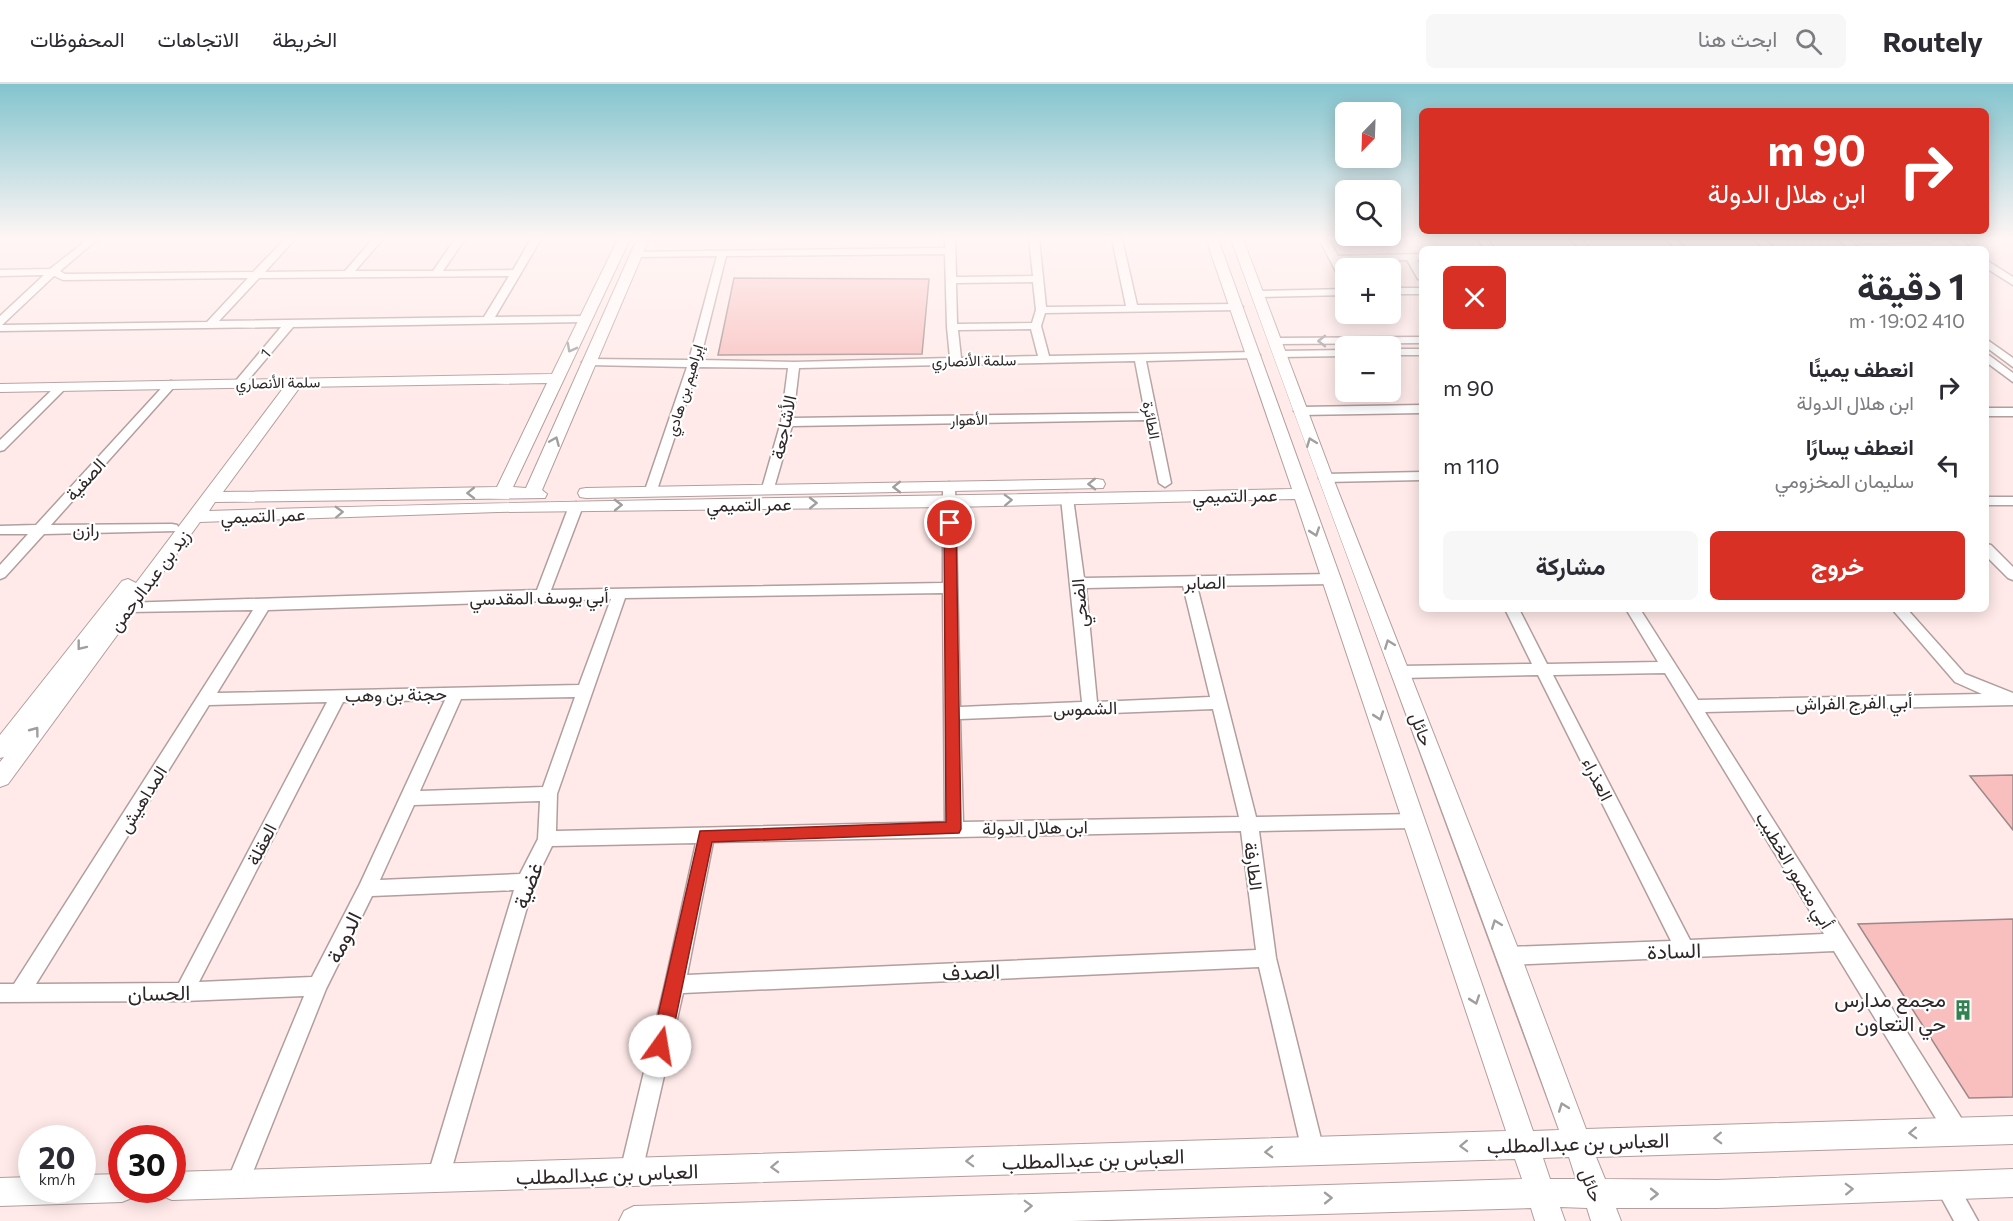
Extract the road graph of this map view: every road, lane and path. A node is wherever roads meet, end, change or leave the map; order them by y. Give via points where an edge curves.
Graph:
1 (32, 292) edge
2 (242, 292) edge
3 (504, 292) edge
4 (599, 292) edge
5 (620, 292) edge
6 (712, 292) edge
7 (951, 292) edge
8 (1039, 292) edge
9 (1129, 292) edge
10 (1232, 292) edge
11 (1335, 292) edge
12 (1258, 294) joint
13 (1238, 307) junction
14 (1132, 308) junction
15 (1041, 310) junction
16 (586, 319) junction
17 (488, 320) junction
18 (0, 322) edge
19 (290, 323) junction
20 (210, 325) junction
21 (1036, 326) junction
22 (952, 327) junction
23 (0, 328) edge
24 (1419, 340) edge
25 (1989, 344) edge
26 (1278, 348) junction
27 (1335, 352) edge
28 (1401, 352) edge
29 (1419, 352) edge
30 (1254, 355) junction
31 (1140, 357) junction
32 (1044, 358) junction
33 (1989, 359) edge
34 (956, 360) junction
35 (588, 362) junction
36 (694, 363) junction
37 (2013, 364) edge
38 (794, 365) junction
39 (555, 378) junction
40 (2013, 379) edge
41 (288, 382) junction
42 (240, 383) junction
43 (171, 384) junction
44 (61, 387) junction
45 (0, 388) edge
46 (1419, 409) edge
47 (1300, 411) junction
48 (1989, 412) edge
49 (2013, 412) edge
50 (1151, 416) junction
51 (787, 422) junction
52 (0, 447) edge
53 (1419, 476) edge
54 (1325, 477) junction
55 (1165, 483) junction
56 (1300, 487) junction
57 (768, 489) junction
58 (651, 490) junction
59 (532, 494) junction
60 (949, 494) junction
61 (233, 496) junction
62 (210, 497) junction
63 (1066, 498) junction
64 (501, 500) junction
65 (1989, 501) edge
66 (2013, 501) edge
67 (576, 506) junction
68 (196, 517) junction
69 (217, 517) junction
70 (172, 528) junction
71 (40, 529) junction
72 (0, 530) edge
73 (1989, 551) edge
74 (0, 574) edge
75 (2013, 575) edge
76 (1332, 579) junction
77 (1189, 582) junction
78 (1078, 583) junction
79 (951, 588) junction
80 (619, 595) junction
81 (542, 596) junction
82 (264, 606) junction
83 (128, 607) junction
84 (1514, 612) edge
85 (1635, 612) edge
86 (1902, 612) edge
87 (1669, 667) junction
88 (1543, 670) junction
89 (1401, 672) junction
90 (586, 692) junction
91 (456, 693) junction
92 (338, 696) junction
93 (206, 699) junction
94 (2012, 699) edge
95 (1219, 703) junction
96 (1695, 706) junction
97 (1089, 708) junction
98 (952, 713) junction
99 (2, 745) edge
100 (0, 778) edge
101 (549, 794) junction
102 (407, 798) junction
103 (1415, 821) junction
104 (1249, 824) junction
105 (954, 829) junction
106 (706, 836) junction
107 (547, 839) junction
108 (525, 882) junction
109 (367, 888) junction
110 (1838, 942) junction
111 (1685, 950) junction
112 (1509, 956) junction
113 (1266, 958) junction
114 (675, 984) junction
115 (318, 986) junction
116 (184, 992) junction
117 (9, 993) edge
118 (2013, 1130) edge
119 (1957, 1131) junction
120 (1576, 1142) junction
121 (1523, 1144) junction
122 (1313, 1151) junction
123 (631, 1172) junction
124 (438, 1178) junction
125 (2013, 1183) edge
126 (237, 1184) junction
127 (186, 1186) edge
128 (1946, 1186) junction
129 (0, 1192) edge
130 (18, 1192) edge
131 (1540, 1193) junction
132 (1596, 1194) junction
133 (634, 1221) edge
134 (1550, 1221) edge
135 (1606, 1221) edge
136 (1967, 1221) edge

1 - 18 street
2 - 20 street
3 - 17 street
4 - 16 street
5 - 35 street
6 - 36 street, إبراهيم بن هادي
7 - 22 street
8 - 15 street
9 - 14 street
10 - 13 street, حائل
11 - 12 street
12 - 26 street, حائل
13 - 14 street
13 - 30 street, حائل
14 - 15 street
15 - 21 street
16 - 17 street
16 -> 39 street
17 - 19 street
19 - 20 street
19 - 42 street, 1
20 - 23 street
21 - 22 street
21 - 32 street
22 - 34 street
24 -> 26 street
25 - 37 street
26 - 27 street
26 - 47 street, حائل
28 - 29 street
30 - 31 street, سلمة الأنصاري
30 - 56 street, حائل
31 - 32 street, سلمة الأنصاري
31 - 50 street, الطائرة
32 - 34 street, سلمة الأنصاري
33 - 40 street
34 - 38 street, سلمة الأنصاري
35 - 36 street, سلمة الأنصاري
59 -> 35 street
36 - 38 street, سلمة الأنصاري
36 - 58 street, إبراهيم بن هادي
38 - 51 street, الأشاجعة
39 - 41 street, سلمة الأنصاري
39 - 64 street
41 - 42 street, سلمة الأنصاري
41 - 62 street, زيد بن عبدالرحمن
41 - 70 street, زيد بن عبدالرحمن
42 - 43 street, سلمة الأنصاري
43 - 44 street, سلمة الأنصاري
43 - 71 street, الصفية
44 - 45 street, سلمة الأنصاري
44 - 52 street
46 - 47 street
54 -> 47 street, حائل
48 - 49 street
50 - 51 street, الأهوار
50 - 55 street, الطائرة
51 - 57 street, الأشاجعة
53 - 54 street
89 -> 54 street, حائل
55 - 56 street
55 -> 60 street
56 - 63 street, عمر التميمي
56 -> 76 street, حائل
57 - 58 street
60 -> 57 street
58 - 59 street
59 - 64 street
60 -> 63 street, عمر التميمي
67 -> 60 street, عمر التميمي
60 - 79 street
61 - 62 street
64 -> 61 street
61 - 69 street
62 - 68 street, زيد بن عبدالرحمن
63 - 78 street, الضحي
64 - 67 street, عمر التميمي
69 -> 64 street, عمر التميمي
65 - 66 street
67 - 81 street
68 - 69 street, عمر التميمي
68 - 83 street, زيد بن عبدالرحمن
70 - 71 street, رازن
70 -> 99 street, زيد بن عبدالرحمن
71 - 72 street, رازن
71 - 74 street, الصفية
73 - 75 street
76 - 77 street, الصابر
76 -> 103 street, حائل
77 - 78 street, الصابر
77 - 95 street, الطارفة
78 - 97 street, الضحي
79 - 80 street, أبي يوسف المقدسي
79 - 98 street
80 - 81 street, أبي يوسف المقدسي
80 - 90 street, غضية
81 - 82 street, أبي يوسف المقدسي
82 - 83 street, أبي يوسف المقدسي
82 - 93 street, المداهيش
100 -> 83 street, زيد بن عبدالرحمن
84 - 88 street, العذراء
85 - 87 street, أبي منصور الخطيب
86 - 94 street via 1960,678
87 - 88 street
87 - 96 street, أبي منصور الخطيب
88 - 89 street
88 - 111 street, العذراء
112 -> 89 street, حائل
90 - 91 street, حجنة بن وهب
90 - 101 street, غضية
91 - 92 street, حجنة بن وهب
91 - 102 street, الدومة
92 - 93 street, حجنة بن وهب
92 - 116 street, العقلة
93 - 117 street, المداهيش
94 - 96 street, أبي الفرج الفراش
95 - 97 street, الشموس
95 - 104 street, الطارفة
96 - 110 street, أبي منصور الخطيب
97 - 98 street, الشموس
98 - 105 street
101 - 102 street
101 - 107 street, غضية
102 - 109 street, الدومة
103 - 104 street, ابن هلال الدولة
103 -> 121 street, حائل
104 - 105 street, ابن هلال الدولة
104 - 113 street, الطارفة
105 - 106 street, ابن هلال الدولة
106 - 107 street, ابن هلال الدولة
106 - 114 street
107 - 108 street, غضية
108 - 109 street
108 - 124 street, غضية
109 - 115 street, الدومة
110 - 111 street, السادة
110 - 119 street, أبي منصور الخطيب
111 - 112 street, السادة
120 -> 112 street, حائل
113 - 114 street, الصدف
113 - 122 street, الطارفة
114 - 123 street
115 - 116 street, الحسان
115 - 126 street, الدومة
116 - 117 street, الحسان
118 - 119 street, العباس بن عبدالمطلب
119 -> 120 street, العباس بن عبدالمطلب
120 - 121 street, العباس بن عبدالمطلب
120 - 132 street, حائل
121 -> 122 street, العباس بن عبدالمطلب
121 - 131 street, حائل
122 -> 123 street, العباس بن عبدالمطلب
123 - 124 street, العباس بن عبدالمطلب
124 - 126 street, العباس بن عبدالمطلب
125 - 128 street
126 - 127 street, العباس بن عبدالمطلب
132 -> 128 street
128 - 136 street
129 - 130 street
131 - 132 street
133 -> 131 street
131 - 134 street, حائل
132 - 135 street, حائل

